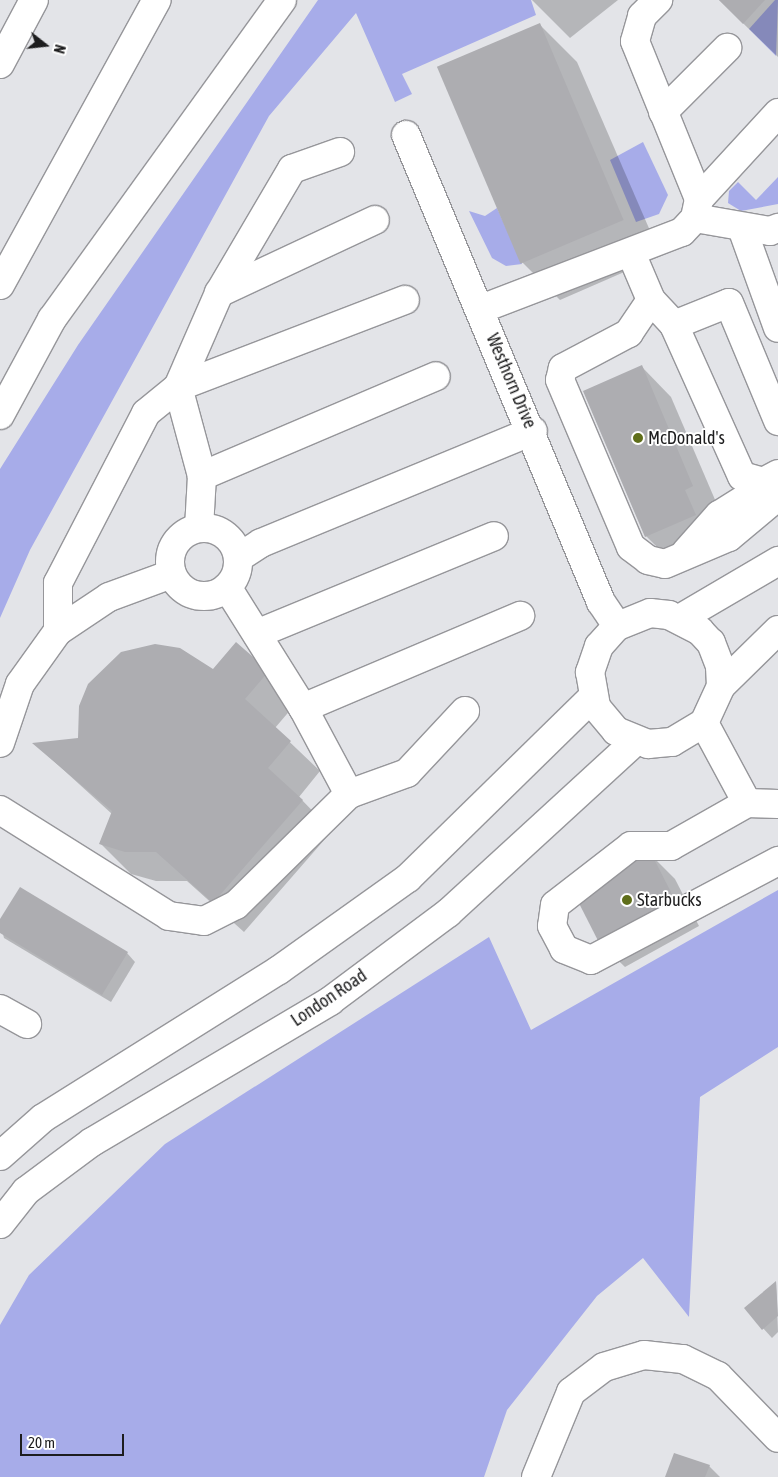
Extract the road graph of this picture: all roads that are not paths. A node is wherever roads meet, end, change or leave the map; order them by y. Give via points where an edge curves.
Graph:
1 (34, 0) edge
2 (157, 0) edge
3 (282, 0) edge
4 (658, 0) edge
5 (727, 48) dead end
6 (0, 64) edge
7 (663, 112) junction
8 (778, 113) edge
9 (406, 135) dead end
10 (340, 152) dead end
11 (697, 209) junction
12 (375, 220) dead end
13 (742, 228) junction
14 (778, 228) edge
15 (631, 253) junction
16 (0, 285) edge
17 (219, 293) junction
18 (405, 300) dead end
19 (651, 300) junction
20 (481, 309) junction
21 (674, 325) junction
22 (778, 328) edge
23 (436, 376) dead end
24 (178, 387) junction
25 (0, 415) edge
26 (778, 421) edge
27 (533, 431) junction
28 (778, 474) edge
29 (202, 476) junction
30 (778, 495) edge
31 (199, 528) junction
32 (494, 536) dead end
33 (238, 558) junction
34 (778, 561) edge
35 (172, 574) junction
36 (227, 587) junction
37 (520, 616) dead end
38 (681, 618) junction
39 (617, 626) junction
40 (778, 630) edge
41 (58, 631) junction
42 (259, 633) junction
43 (721, 686) junction
44 (593, 698) junction
45 (303, 708) junction
46 (465, 711) dead end
47 (704, 723) junction
48 (636, 741) junction
49 (0, 743) edge
50 (348, 794) junction
51 (747, 803) junction
52 (778, 804) edge
53 (0, 810) edge
54 (778, 861) edge
55 (0, 1009) edge
56 (27, 1024) dead end
57 (0, 1156) edge
58 (0, 1224) edge
59 (778, 1438) edge
60 (536, 1477) edge

1 - 6 main road
2 - 16 main road
3 - 25 main road via 52,319
4 - 7 main road via 642,16 635,41
5 - 7 main road
7 - 11 main road
8 - 11 main road
9 - 20 main road, Westhorn Drive
10 - 17 main road via 292,169
11 - 13 main road
11 - 15 main road via 682,232
12 - 17 main road
13 - 14 main road via 770,231
13 - 22 main road
15 - 19 main road
15 - 20 main road
17 - 24 main road
18 - 24 main road
19 - 21 main road
19 - 30 main road via 629,333 563,368 560,380 631,547 648,560 665,564 729,537
20 - 27 main road, Westhorn Drive
21 - 26 main road via 729,303
21 - 28 main road via 742,476 763,482
23 - 29 main road
24 - 29 main road
24 - 41 main road via 146,413 58,582
27 - 33 main road via 260,543
27 - 39 main road, Westhorn Drive via 601,602
29 - 31 main road
31 - 33 main road via 223,534
31 - 35 main road via 176,543
32 - 42 main road
33 - 36 main road
34 - 38 main road
35 - 36 main road via 184,590 197,595
35 - 41 main road via 109,597
36 - 42 main road
37 - 45 main road
38 - 39 main road via 650,614
38 - 43 main road via 711,644 720,666
39 - 44 main road via 599,646 593,663
40 - 43 main road
41 - 49 main road via 20,684
42 - 45 main road
43 - 47 main road
44 - 48 main road via 605,720
44 - 57 main road via 408,878 279,970 43,1118
45 - 50 main road
46 - 50 main road via 407,773
47 - 48 main road via 672,742
47 - 51 main road
48 - 58 main road, London Road via 448,912 330,1000 92,1142 26,1191
50 - 53 main road via 236,905 204,921 169,916
51 - 52 main road
51 - 54 main road via 671,846 632,846 555,905 552,926 564,949 591,960
55 - 56 main road
59 - 60 main road via 733,1388 710,1370 683,1359 644,1355 604,1367 571,1392

